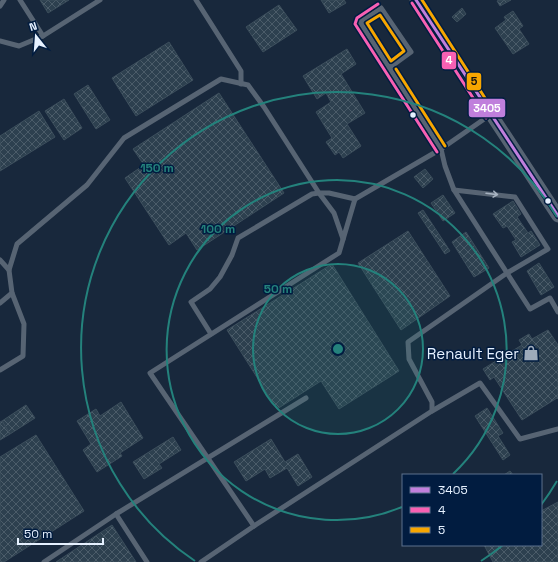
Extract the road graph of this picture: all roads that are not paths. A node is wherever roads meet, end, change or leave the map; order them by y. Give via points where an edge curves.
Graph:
1 (4, 0) edge
2 (20, 0) edge
3 (100, 0) edge
4 (196, 0) edge
5 (416, 0) edge
6 (0, 6) edge
7 (43, 36) junction
8 (0, 41) edge
9 (389, 68) junction
10 (241, 84) junction
11 (490, 115) junction
12 (441, 149) junction
13 (454, 190) junction
14 (319, 193) junction
15 (354, 199) junction
16 (558, 216) edge
17 (343, 239) junction
18 (0, 260) edge
19 (9, 270) junction
20 (507, 273) junction
21 (12, 293) junction
22 (0, 303) edge
23 (558, 312) edge
24 (211, 334) junction
25 (0, 370) edge
26 (306, 398) dead end
27 (432, 411) junction
28 (558, 429) edge
29 (208, 459) junction
30 (116, 514) junction
31 (254, 526) junction
32 (44, 562) edge
33 (147, 562) edge
34 (201, 562) edge

1 - 6 lane
2 - 7 lane
3 - 7 lane
4 - 10 lane via 242,71
5 - 11 main road
7 - 8 lane via 19,46
9 - 9 lane via 360,22 381,8 411,52
9 - 12 lane
10 - 14 lane via 248,85 264,106
10 - 19 lane via 221,79 124,138 87,185 17,244
11 - 12 lane
11 - 16 main road
12 - 13 lane
12 - 15 lane
13 - 20 lane
13 -> 20 lane via 515,197 544,242 548,249
14 - 15 lane
14 - 17 lane via 334,213
14 - 24 lane via 312,194 238,238 232,255 215,283 191,302
15 - 17 lane
17 - 24 lane via 339,253
18 - 19 lane
19 - 21 lane
20 - 23 lane via 530,309 550,298
20 - 27 lane via 408,342 409,359 432,402
21 - 22 lane
21 - 25 lane via 24,324 23,356
24 - 29 lane via 150,373
26 - 29 lane
27 - 28 lane via 480,383 520,439
27 - 31 lane
29 - 30 lane
29 - 31 lane
30 - 32 lane
30 - 33 lane
31 - 34 lane

